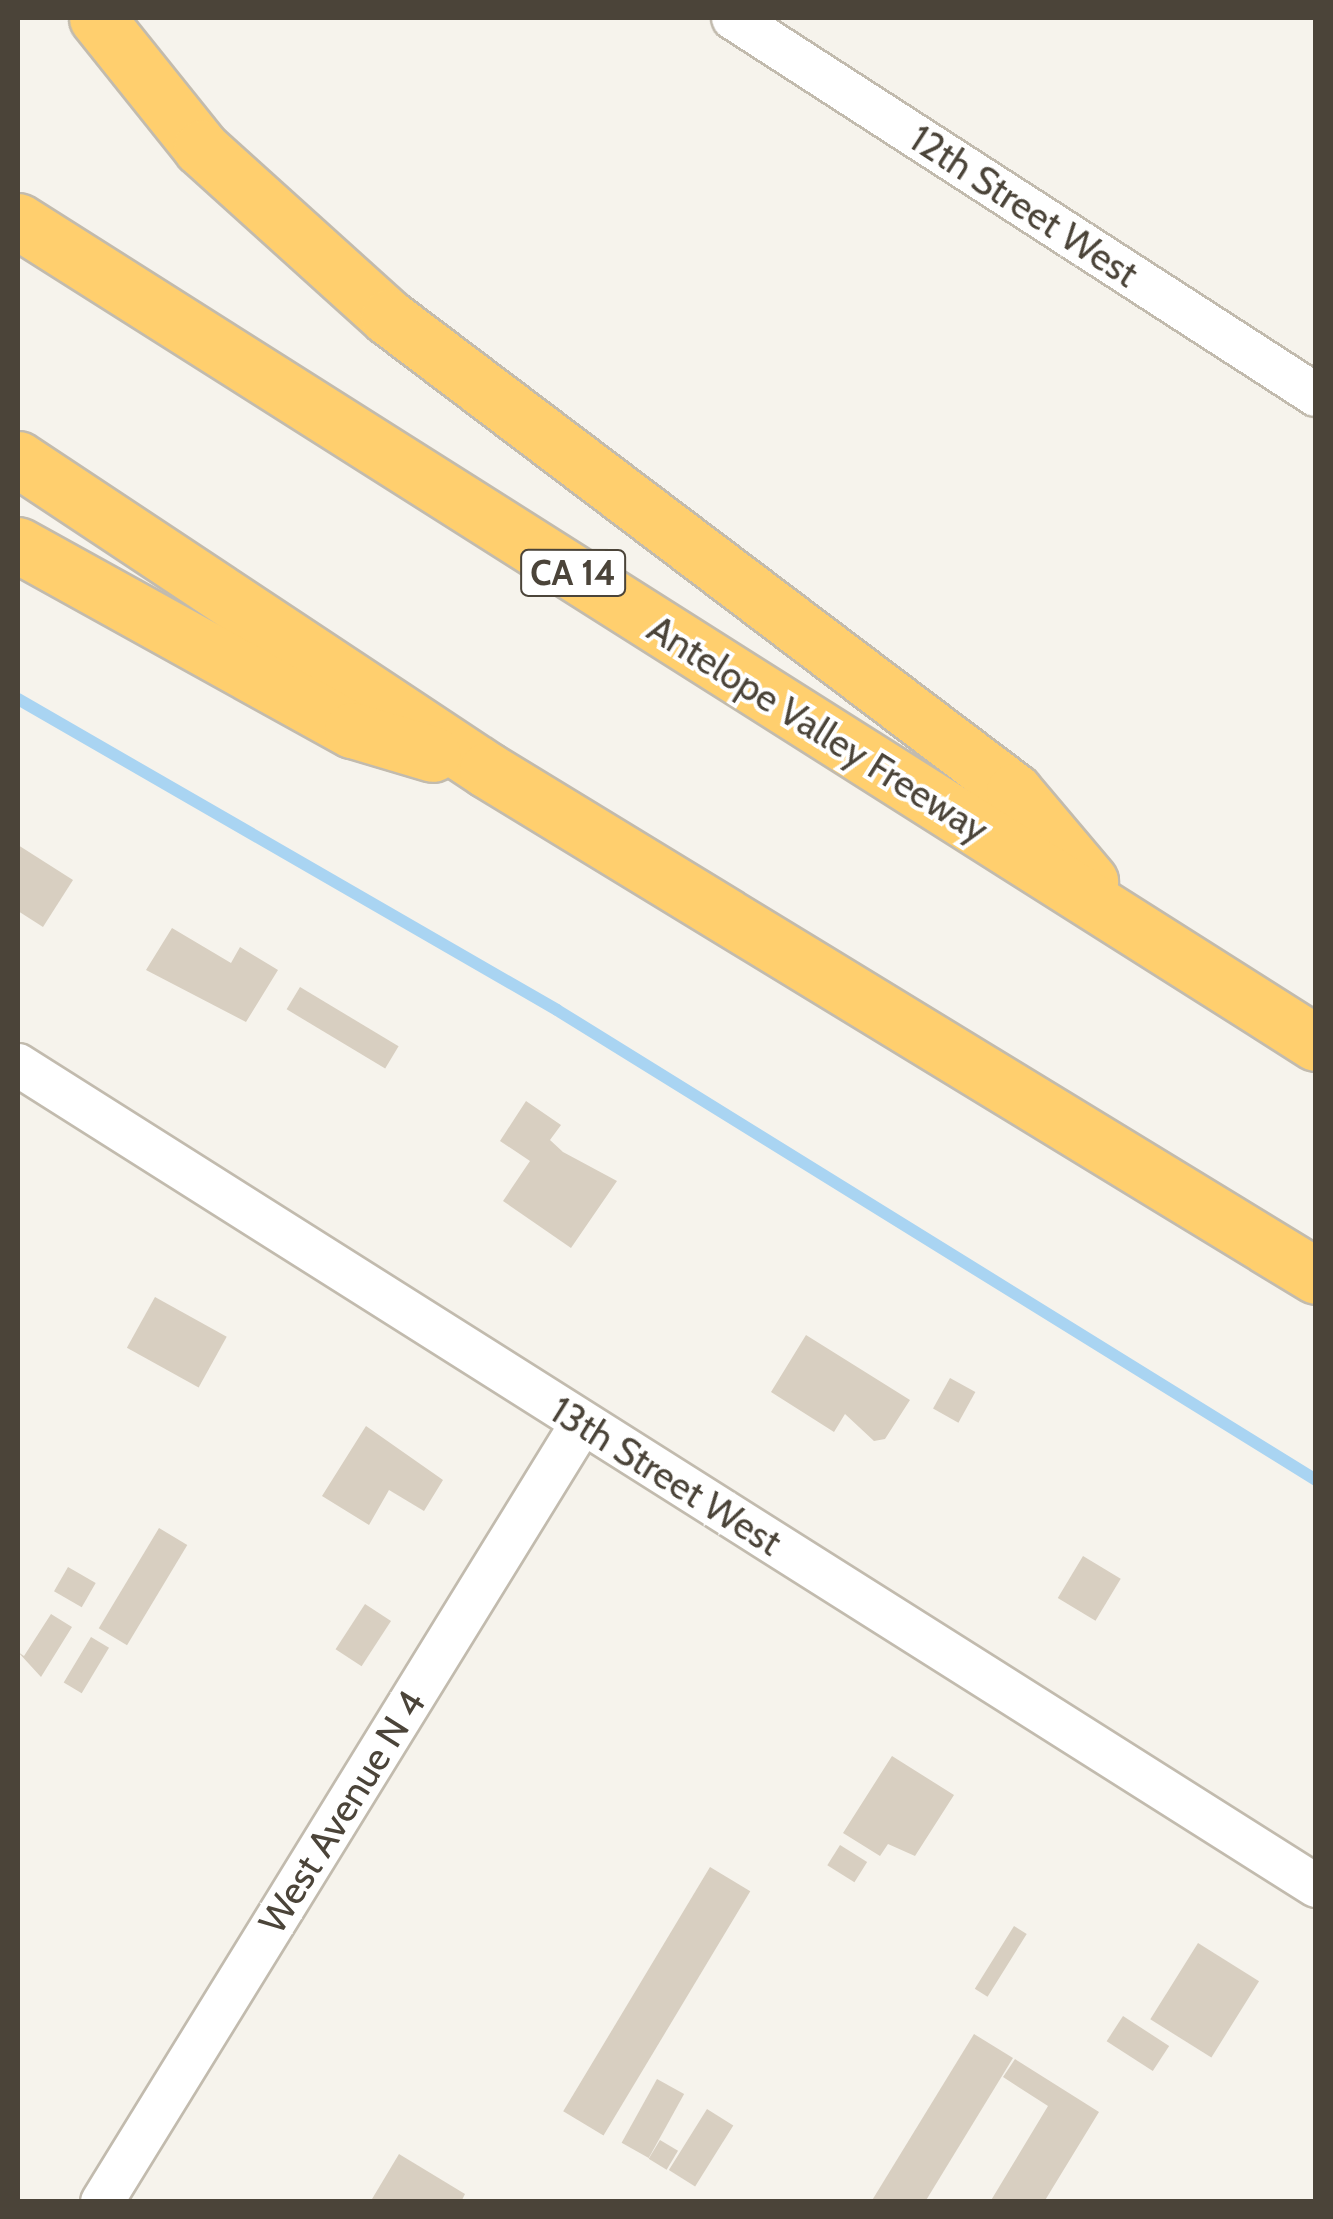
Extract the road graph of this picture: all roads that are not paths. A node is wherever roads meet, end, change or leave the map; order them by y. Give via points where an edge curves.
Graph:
1 (97, 18) edge
2 (734, 18) edge
3 (18, 221) edge
4 (1316, 395) edge
5 (18, 459) edge
6 (18, 545) edge
7 (487, 770) junction
8 (1128, 925) junction
9 (1316, 1043) edge
10 (18, 1065) edge
11 (1316, 1276) edge
12 (582, 1423) junction
13 (1316, 1886) edge
14 (102, 2202) edge

1 - 8 highway via 201,148 388,317 1014,791
2 - 4 street, 12th Street West
3 - 8 highway, Antelope Valley Freeway / CA 14
5 - 7 highway
6 - 7 highway via 352,730
7 - 11 highway
8 - 9 highway, Antelope Valley Freeway / CA 14
10 - 12 street, 13th Street West
12 - 13 street, 13th Street West
12 - 14 street, West Avenue N 4

